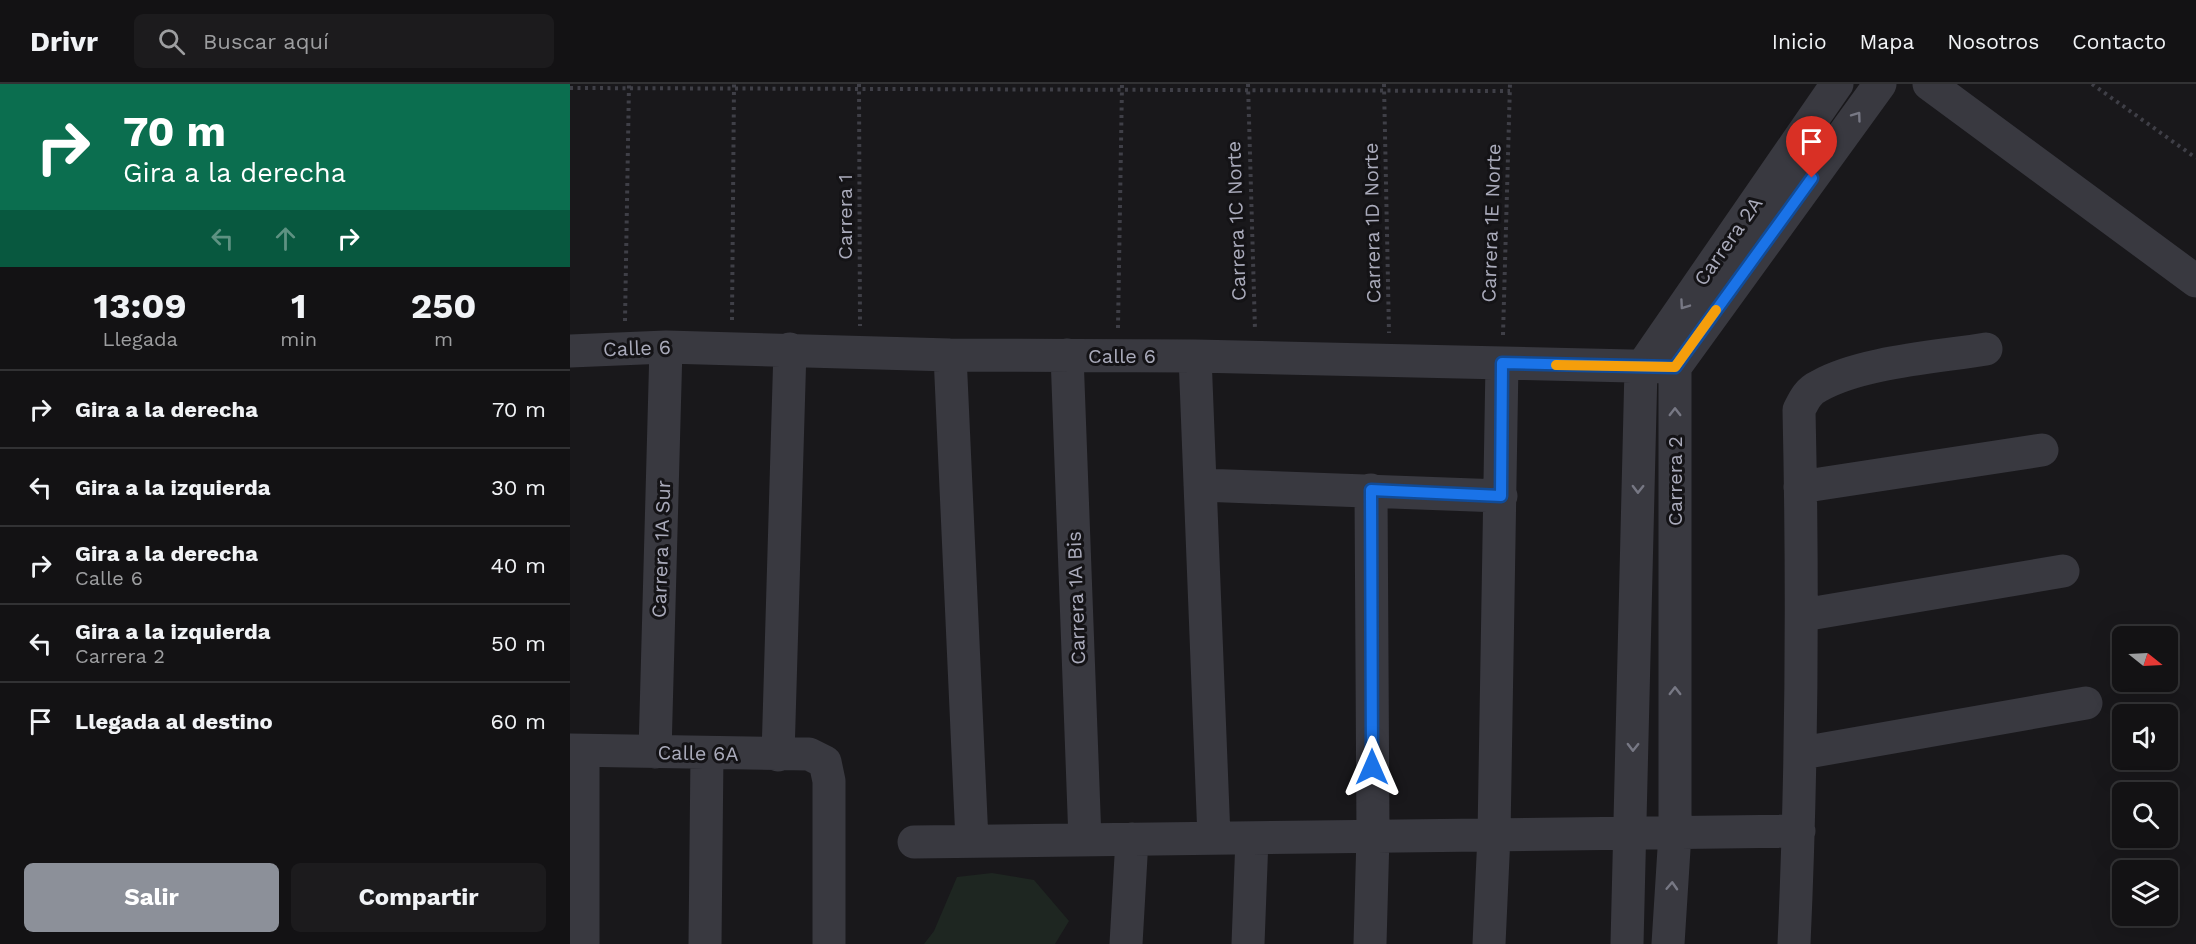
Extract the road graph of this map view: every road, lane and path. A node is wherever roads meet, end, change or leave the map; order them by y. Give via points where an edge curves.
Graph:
1 (859, 84) edge
2 (1122, 84) edge
3 (1248, 84) edge
4 (1384, 84) edge
5 (1510, 84) edge
6 (1837, 84) edge
7 (1880, 84) edge
8 (1929, 84) edge
9 (2092, 84) edge
10 (629, 86) edge
11 (734, 87) edge
12 (570, 88) edge
13 (859, 91) junction
14 (1122, 91) junction
15 (1248, 91) junction
16 (1384, 91) junction
17 (1510, 91) junction
18 (2196, 158) edge
19 (2196, 281) edge
20 (666, 347) junction
21 (624, 348) junction
22 (732, 348) junction
23 (790, 349) junction
24 (1986, 349) dead end
25 (860, 350) junction
26 (570, 351) edge
27 (950, 355) junction
28 (1066, 355) junction
29 (1117, 355) junction
30 (1195, 356) junction
31 (1255, 357) junction
32 (1390, 361) junction
33 (1502, 363) junction
34 (1675, 367) junction
35 (1641, 368) junction
36 (2042, 450) dead end
37 (1200, 485) junction
38 (1800, 487) junction
39 (1371, 490) junction
40 (1501, 496) junction
41 (2063, 571) dead end
42 (1803, 615) junction
43 (2086, 703) dead end
44 (576, 751) edge
45 (655, 752) junction
46 (707, 753) junction
47 (1802, 753) junction
48 (778, 755) junction
49 (1799, 831) junction
50 (1631, 833) junction
51 (1675, 833) junction
52 (1494, 835) junction
53 (1373, 836) junction
54 (1214, 838) junction
55 (1252, 838) junction
56 (1132, 839) junction
57 (1085, 840) junction
58 (972, 841) junction
59 (914, 842) dead end
60 (583, 944) edge
61 (705, 944) edge
62 (829, 944) edge
63 (1126, 944) edge
64 (1248, 944) edge
65 (1370, 944) edge
66 (1489, 944) edge
67 (1627, 944) edge
68 (1668, 944) edge
69 (1794, 944) edge

1 - 13 path, Carrera 1
2 - 14 path
3 - 15 path, Carrera 1C Norte
4 - 16 path, Carrera 1D Norte
5 - 17 path, Carrera 1E Norte
6 -> 35 street, Carrera 2A
34 -> 7 street
8 - 19 street
9 - 18 path
10 - 11 path
10 - 12 path
10 - 21 path
11 - 13 path
11 - 22 path
13 - 14 path
13 - 25 path, Carrera 1
14 - 15 path
14 - 29 path
15 - 16 path
15 - 31 path, Carrera 1C Norte
16 - 17 path
16 - 32 path, Carrera 1D Norte
17 - 33 path, Carrera 1E Norte
20 - 21 street, Calle 6
20 - 22 street, Calle 6
20 - 45 street, Carrera 1A Sur
21 - 26 street, Calle 6
22 - 23 street, Calle 6
23 - 25 street, Calle 6
23 - 48 street
24 - 38 street via 1881,366 1818,386 1806,395 1798,410
25 - 27 street, Calle 6
27 - 28 street, Calle 6
27 - 58 street
28 - 29 street, Calle 6
28 - 57 street, Carrera 1A Bis
29 - 30 street, Calle 6
30 - 31 street, Calle 6
30 - 37 street
31 - 32 street, Calle 6
32 - 33 street, Calle 6
33 - 35 street, Calle 6
33 - 40 street
34 - 35 street, Calle 6
51 -> 34 street, Carrera 2
35 -> 50 street, Carrera 2
36 - 38 street
37 - 39 street
37 - 54 street
38 - 42 street
39 - 40 street
39 - 53 street
40 - 52 street
41 - 42 street
42 - 47 street
43 - 47 street
44 - 45 street, Calle 6A
44 - 60 street
45 - 46 street, Calle 6A
46 - 48 street, Calle 6A
46 - 61 street
47 - 49 street
48 - 62 street, Calle 6A via 809,754 825,762 830,781
49 - 51 street
49 - 69 street
50 - 51 street
50 - 52 street
50 - 67 street, Carrera 2
68 -> 51 street, Carrera 2
52 - 53 street
52 - 66 street
53 - 55 street
53 - 65 street
54 - 55 street
54 - 56 street
55 - 64 street
56 - 57 street
56 - 63 street
57 - 58 street
58 - 59 street

